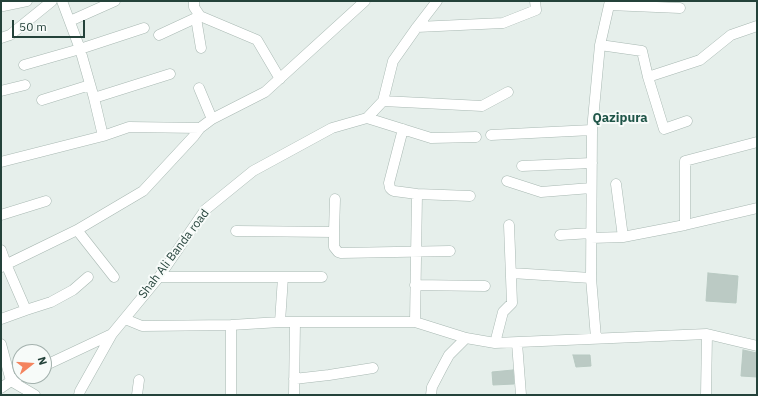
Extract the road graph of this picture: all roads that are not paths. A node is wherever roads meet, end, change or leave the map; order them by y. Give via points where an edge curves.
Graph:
1 (27, 1) edge
2 (52, 1) edge
3 (62, 1) edge
4 (116, 1) edge
5 (194, 1) edge
6 (438, 1) edge
7 (535, 1) edge
8 (359, 3) edge
9 (610, 3) edge
10 (3, 6) dead end
11 (680, 8) dead end
12 (198, 17) junction
13 (70, 21) junction
14 (757, 26) edge
15 (417, 27) junction
16 (144, 28) dead end
17 (159, 35) dead end
18 (1, 38) edge
19 (600, 45) junction
20 (201, 48) dead end
21 (80, 49) junction
22 (24, 65) dead end
23 (170, 74) dead end
24 (648, 77) junction
25 (280, 79) junction
26 (25, 85) dead end
27 (90, 85) junction
28 (199, 88) dead end
29 (1, 91) edge
30 (508, 92) dead end
31 (94, 98) junction
32 (42, 100) dead end
33 (383, 101) junction
34 (367, 118) junction
35 (212, 119) junction
36 (688, 121) dead end
37 (200, 128) junction
38 (403, 129) junction
39 (592, 130) junction
40 (491, 135) dead end
41 (103, 136) junction
42 (476, 137) dead end
43 (757, 142) edge
44 (1, 162) edge
45 (592, 163) junction
46 (522, 166) dead end
47 (508, 181) dead end
48 (616, 184) dead end
49 (591, 188) junction
50 (417, 194) junction
51 (470, 196) dead end
52 (335, 199) dead end
53 (46, 201) dead end
54 (757, 208) edge
55 (1, 215) edge
56 (509, 225) dead end
57 (685, 225) junction
58 (77, 230) junction
59 (236, 231) dead end
60 (334, 232) junction
61 (560, 235) dead end
62 (591, 235) junction
63 (623, 237) junction
64 (1, 250) edge
65 (416, 251) junction
66 (450, 251) dead end
67 (4, 266) edge
68 (511, 273) junction
69 (88, 277) dead end
70 (114, 277) dead end
71 (159, 277) junction
72 (283, 277) junction
73 (322, 278) dead end
74 (591, 278) junction
75 (416, 285) junction
76 (485, 286) dead end
77 (26, 310) junction
78 (1, 319) edge
79 (125, 319) junction
80 (280, 322) junction
81 (295, 322) junction
82 (415, 322) junction
83 (231, 325) junction
84 (112, 334) junction
85 (706, 334) junction
86 (466, 338) junction
87 (596, 338) junction
88 (495, 343) junction
89 (517, 343) junction
90 (1, 344) edge
91 (757, 346) edge
92 (52, 362) edge
93 (373, 368) dead end
94 (294, 379) junction
95 (139, 380) dead end
96 (11, 381) junction
97 (1, 388) edge
98 (35, 395) edge
99 (79, 395) edge
100 (137, 395) edge
101 (231, 395) edge
102 (294, 395) edge
103 (431, 395) edge
104 (521, 395) edge
105 (706, 395) edge

1 - 10 street
2 - 18 street via 10,35
3 - 13 street
4 - 13 street
5 - 12 street
6 - 15 street
7 - 15 street via 536,10 503,23
8 - 25 street
9 - 11 street
9 - 19 street
12 - 17 street
12 - 20 street
12 - 25 street via 257,40
13 - 21 street
14 - 24 street via 731,35 700,60
15 - 33 street via 393,62
16 - 21 street
19 - 24 street via 642,51
19 - 39 street
21 - 22 street
21 - 27 street
23 - 31 street
24 - 36 street via 664,129
25 - 35 street via 265,92
26 - 29 street
27 - 31 street
27 - 32 street
28 - 35 street
30 - 33 street via 482,106
31 - 41 street
33 - 34 street
34 - 38 street
34 - 71 street, Shah Ali Banda road via 332,128 253,171 205,210
35 - 37 street
37 - 41 street via 129,128
37 - 58 street via 143,191
38 - 42 street via 431,138
38 - 50 street via 389,186 394,191
39 - 40 street
39 - 45 street
41 - 44 street
43 - 57 street via 685,161
45 - 46 street
45 - 49 street
47 - 49 street via 540,192
48 - 63 street
49 - 62 street
50 - 51 street
50 - 65 street
52 - 60 street
53 - 55 street
54 - 57 street
56 - 68 street
57 - 63 street
58 - 67 street
58 - 70 street
59 - 60 street
60 - 65 street via 334,247 341,253
61 - 62 street
62 - 63 street
62 - 74 street
64 - 67 street
65 - 66 street
65 - 75 street
67 - 77 street
68 - 74 street
68 - 88 street via 512,303 503,312
69 - 77 street via 73,290 51,302
71 - 72 street
71 - 79 street, Shah Ali Banda road
72 - 73 street
72 - 80 street
74 - 87 street
75 - 76 street
75 - 82 street
77 - 78 street
79 - 83 street via 142,326
79 - 84 street, Shah Ali Banda road
80 - 81 street
80 - 83 street
81 - 82 street
81 - 94 street
82 - 86 street
83 - 101 street
84 - 92 street
84 - 99 street, Shah Ali Banda road
85 - 87 street
85 - 91 street
85 - 105 street
86 - 88 street
86 - 103 street via 442,366
87 - 89 street
88 - 89 street
89 - 104 street
90 - 96 street
93 - 94 street
94 - 102 street
95 - 100 street
96 - 97 street
96 - 98 street

